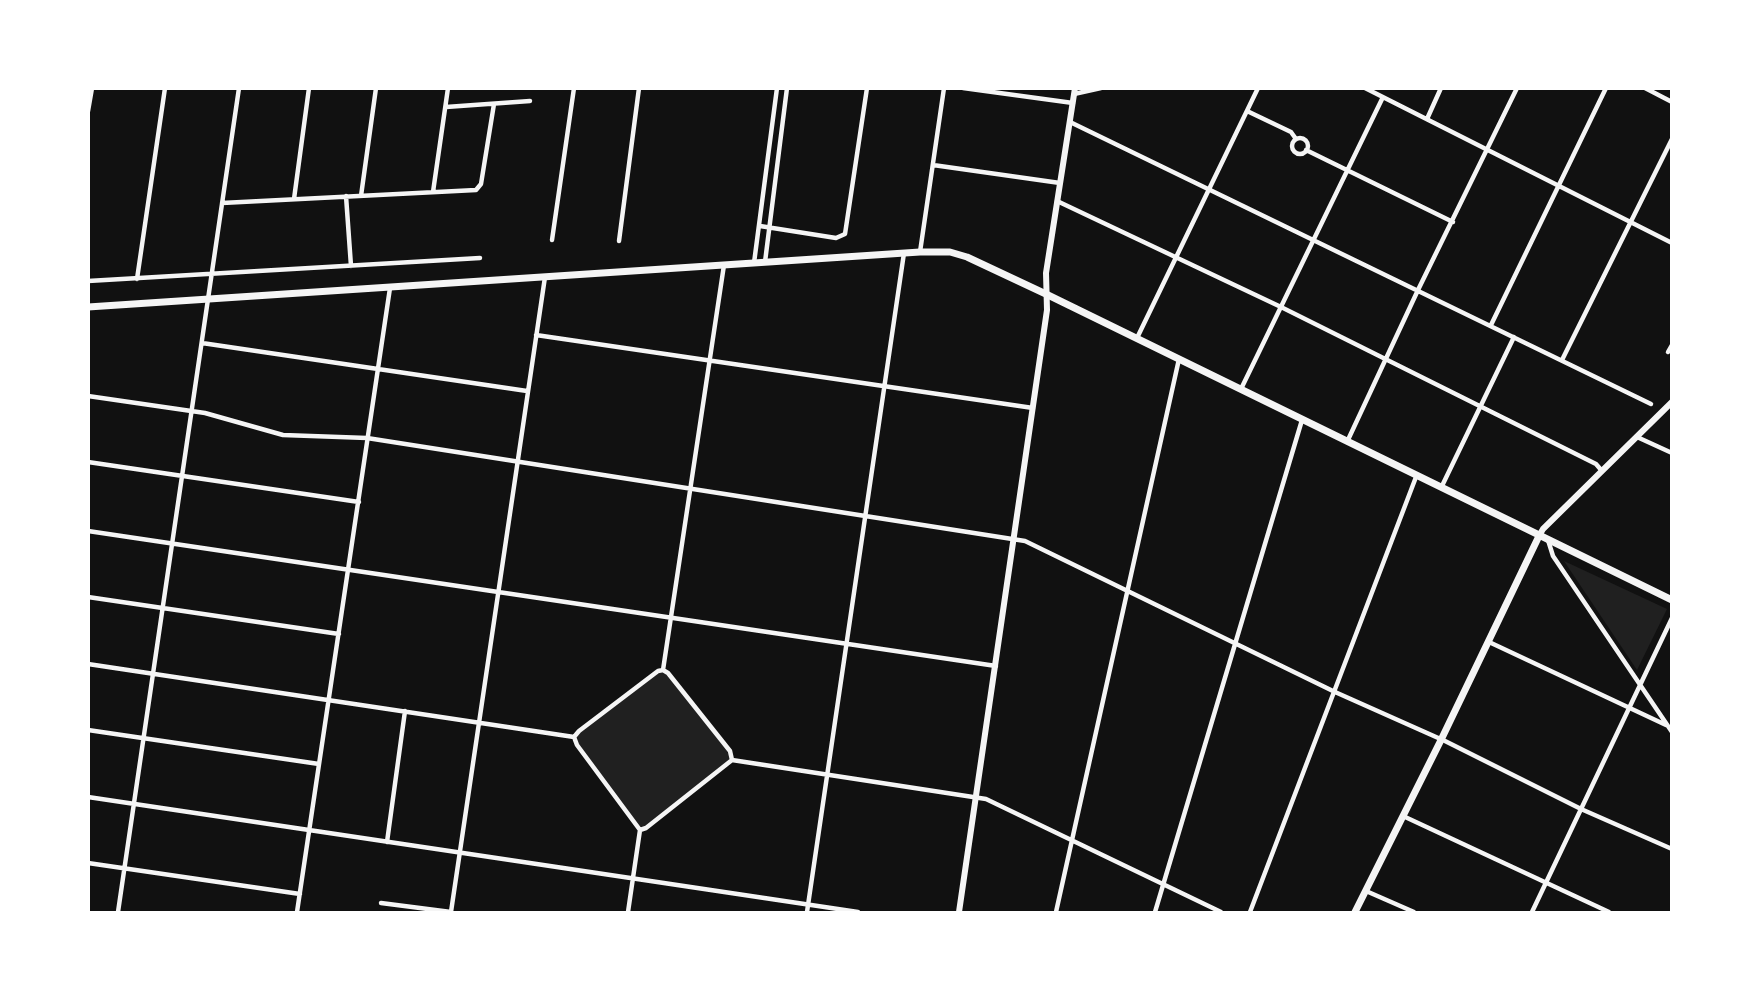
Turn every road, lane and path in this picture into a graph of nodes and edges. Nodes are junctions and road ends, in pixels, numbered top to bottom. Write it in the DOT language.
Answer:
graph roads {
  1 [pos="92,88"];
  2 [pos="165,88"];
  3 [pos="239,88"];
  4 [pos="309,88"];
  5 [pos="376,88"];
  6 [pos="448,88"];
  7 [pos="574,88"];
  8 [pos="639,88"];
  9 [pos="777,88"];
  10 [pos="787,88"];
  11 [pos="867,88"];
  12 [pos="944,88"];
  13 [pos="963,88"];
  14 [pos="1101,88"];
  15 [pos="1258,88"];
  16 [pos="1365,88"];
  17 [pos="1441,88"];
  18 [pos="1517,88"];
  19 [pos="1606,88"];
  20 [pos="1645,88"];
  21 [pos="1074,91"];
  22 [pos="1383,97"];
  23 [pos="530,101"];
  24 [pos="1671,102"];
  25 [pos="1073,103"];
  26 [pos="494,104"];
  27 [pos="446,107"];
  28 [pos="88,111"];
  29 [pos="1247,111"];
  30 [pos="1427,119"];
  31 [pos="1070,122"];
  32 [pos="1296,139"];
  33 [pos="1671,139"];
  34 [pos="1306,150"];
  35 [pos="1487,150"];
  36 [pos="933,165"];
  37 [pos="1347,171"];
  38 [pos="1060,183"];
  39 [pos="1559,186"];
  40 [pos="1208,190"];
  41 [pos="433,192"];
  42 [pos="346,196"];
  43 [pos="361,196"];
  44 [pos="294,200"];
  45 [pos="1058,201"];
  46 [pos="222,203"];
  47 [pos="1453,222"];
  48 [pos="1630,222"];
  49 [pos="759,226"];
  50 [pos="769,227"];
  51 [pos="552,240"];
  52 [pos="619,241"];
  53 [pos="1312,241"];
  54 [pos="1671,243"];
  55 [pos="920,252"];
  56 [pos="904,254"];
  57 [pos="480,258"];
  58 [pos="1175,258"];
  59 [pos="765,262"];
  60 [pos="754,263"];
  61 [pos="724,265"];
  62 [pos="351,266"];
  63 [pos="212,274"];
  64 [pos="545,277"];
  65 [pos="137,279"];
  66 [pos="88,281"];
  67 [pos="390,288"];
  68 [pos="1418,290"];
  69 [pos="1048,295"];
  70 [pos="209,299"];
  71 [pos="88,307"];
  72 [pos="1281,307"];
  73 [pos="1491,326"];
  74 [pos="536,335"];
  75 [pos="1137,338"];
  76 [pos="1514,338"];
  77 [pos="202,343"];
  78 [pos="1671,345"];
  79 [pos="1668,351"];
  80 [pos="710,359"];
  81 [pos="1179,359"];
  82 [pos="1386,360"];
  83 [pos="1562,360"];
  84 [pos="378,369"];
  85 [pos="885,387"];
  86 [pos="1241,389"];
  87 [pos="527,391"];
  88 [pos="88,396"];
  89 [pos="1671,402"];
  90 [pos="1651,404"];
  91 [pos="1480,407"];
  92 [pos="1033,408"];
  93 [pos="192,410"];
  94 [pos="1302,420"];
  95 [pos="1636,437"];
  96 [pos="367,438"];
  97 [pos="1347,442"];
  98 [pos="1671,453"];
  99 [pos="88,462"];
  100 [pos="517,462"];
  101 [pos="1602,471"];
  102 [pos="183,476"];
  103 [pos="1416,477"];
  104 [pos="1441,488"];
  105 [pos="691,490"];
  106 [pos="359,502"];
  107 [pos="866,516"];
  108 [pos="88,531"];
  109 [pos="1539,536"];
  110 [pos="1014,538"];
  111 [pos="1548,540"];
  112 [pos="173,543"];
  113 [pos="349,570"];
  114 [pos="1128,590"];
  115 [pos="497,592"];
  116 [pos="88,597"];
  117 [pos="1671,600"];
  118 [pos="164,608"];
  119 [pos="672,618"];
  120 [pos="1671,618"];
  121 [pos="339,634"];
  122 [pos="1489,642"];
  123 [pos="1236,643"];
  124 [pos="846,645"];
  125 [pos="88,664"];
  126 [pos="996,666"];
  127 [pos="663,670"];
  128 [pos="154,674"];
  129 [pos="1639,687"];
  130 [pos="1335,692"];
  131 [pos="329,700"];
  132 [pos="1629,709"];
  133 [pos="405,711"];
  134 [pos="479,723"];
  135 [pos="1670,728"];
  136 [pos="88,730"];
  137 [pos="574,737"];
  138 [pos="144,738"];
  139 [pos="1441,740"];
  140 [pos="732,760"];
  141 [pos="319,764"];
  142 [pos="827,776"];
  143 [pos="976,796"];
  144 [pos="88,797"];
  145 [pos="135,804"];
  146 [pos="1581,809"];
  147 [pos="1403,816"];
  148 [pos="309,830"];
  149 [pos="640,830"];
  150 [pos="1072,841"];
  151 [pos="387,842"];
  152 [pos="1671,849"];
  153 [pos="461,853"];
  154 [pos="88,863"];
  155 [pos="124,868"];
  156 [pos="633,879"];
  157 [pos="1546,883"];
  158 [pos="1164,884"];
  159 [pos="1366,891"];
  160 [pos="300,894"];
  161 [pos="381,903"];
  162 [pos="808,905"];
  163 [pos="118,912"];
  164 [pos="297,912"];
  165 [pos="451,912"];
  166 [pos="628,912"];
  167 [pos="807,912"];
  168 [pos="858,912"];
  169 [pos="959,912"];
  170 [pos="1056,912"];
  171 [pos="1155,912"];
  172 [pos="1221,912"];
  173 [pos="1250,912"];
  174 [pos="1355,912"];
  175 [pos="1414,912"];
  176 [pos="1532,912"];
  177 [pos="1609,912"];
  1 -- 28 [label="street"];
  2 -- 65 [label="street"];
  3 -- 46 [label="street"];
  4 -- 44 [label="street"];
  5 -- 43 [label="street"];
  6 -- 27 [label="street"];
  7 -- 51 [label="street"];
  8 -- 52 [label="street"];
  9 -- 49 [label="street"];
  10 -- 50 [label="street"];
  11 -- 50 [label="street"];
  12 -- 36 [label="street"];
  13 -- 25 [label="street"];
  14 -- 21 [label="street"];
  15 -- 29 [label="street"];
  16 -- 22 [label="street"];
  17 -- 30 [label="street"];
  18 -- 35 [label="street"];
  19 -- 39 [label="street"];
  20 -- 24 [label="street"];
  21 -- 25 [label="main road"];
  22 -- 30 [label="street"];
  22 -- 37 [label="street"];
  23 -- 26 [label="street"];
  25 -- 31 [label="main road"];
  26 -- 27 [label="street"];
  26 -- 41 [label="street"];
  27 -- 41 [label="street"];
  29 -- 32 [label="street"];
  29 -- 40 [label="street"];
  30 -- 35 [label="street"];
  31 -- 38 [label="main road"];
  31 -- 40 [label="street"];
  32 -- 34 [label="street"];
  32 -- 34 [label="street"];
  33 -- 48 [label="street"];
  34 -- 37 [label="street"];
  35 -- 39 [label="street"];
  35 -- 47 [label="street"];
  36 -- 38 [label="street"];
  36 -- 55 [label="street"];
  37 -- 47 [label="street"];
  37 -- 53 [label="street"];
  38 -- 45 [label="main road"];
  39 -- 48 [label="street"];
  39 -- 73 [label="street"];
  40 -- 53 [label="street"];
  40 -- 58 [label="street"];
  41 -- 43 [label="street"];
  42 -- 43 [label="street"];
  42 -- 44 [label="street"];
  42 -- 62 [label="street"];
  44 -- 46 [label="street"];
  45 -- 58 [label="street"];
  45 -- 69 [label="main road"];
  46 -- 63 [label="street"];
  47 -- 68 [label="street"];
  48 -- 54 [label="street"];
  48 -- 83 [label="street"];
  49 -- 50 [label="street"];
  49 -- 60 [label="street"];
  50 -- 59 [label="street"];
  53 -- 68 [label="street"];
  53 -- 72 [label="street"];
  55 -- 56 [label="main road"];
  55 -- 69 [label="main road"];
  56 -- 59 [label="main road"];
  56 -- 85 [label="street"];
  57 -- 62 [label="street"];
  58 -- 72 [label="street"];
  58 -- 75 [label="street"];
  59 -- 60 [label="main road"];
  60 -- 61 [label="main road"];
  61 -- 64 [label="main road"];
  61 -- 80 [label="street"];
  62 -- 63 [label="street"];
  63 -- 65 [label="street"];
  63 -- 70 [label="street"];
  64 -- 67 [label="main road"];
  64 -- 74 [label="street"];
  65 -- 66 [label="street"];
  67 -- 70 [label="main road"];
  67 -- 84 [label="street"];
  68 -- 73 [label="street"];
  68 -- 82 [label="street"];
  69 -- 75 [label="main road"];
  69 -- 92 [label="main road"];
  70 -- 71 [label="main road"];
  70 -- 77 [label="street"];
  72 -- 82 [label="street"];
  72 -- 86 [label="street"];
  73 -- 76 [label="street"];
  74 -- 80 [label="street"];
  74 -- 87 [label="street"];
  75 -- 81 [label="main road"];
  76 -- 83 [label="street"];
  76 -- 91 [label="street"];
  77 -- 84 [label="street"];
  77 -- 93 [label="street"];
  78 -- 79 [label="street"];
  80 -- 85 [label="street"];
  80 -- 105 [label="street"];
  81 -- 86 [label="main road"];
  81 -- 114 [label="street"];
  82 -- 91 [label="street"];
  82 -- 97 [label="street"];
  83 -- 90 [label="street"];
  84 -- 87 [label="street"];
  84 -- 96 [label="street"];
  85 -- 92 [label="street"];
  85 -- 107 [label="street"];
  86 -- 94 [label="main road"];
  87 -- 100 [label="street"];
  88 -- 93 [label="street"];
  89 -- 95 [label="main road"];
  91 -- 101 [label="street"];
  91 -- 104 [label="street"];
  92 -- 110 [label="main road"];
  93 -- 96 [label="street"];
  93 -- 102 [label="street"];
  94 -- 97 [label="main road"];
  94 -- 123 [label="street"];
  95 -- 98 [label="street"];
  95 -- 101 [label="main road"];
  96 -- 100 [label="street"];
  96 -- 106 [label="street"];
  97 -- 103 [label="main road"];
  99 -- 102 [label="street"];
  100 -- 105 [label="street"];
  100 -- 115 [label="street"];
  101 -- 109 [label="main road"];
  102 -- 106 [label="street"];
  102 -- 112 [label="street"];
  103 -- 104 [label="main road"];
  103 -- 130 [label="street"];
  104 -- 109 [label="main road"];
  105 -- 107 [label="street"];
  105 -- 119 [label="street"];
  106 -- 113 [label="street"];
  107 -- 110 [label="street"];
  107 -- 124 [label="street"];
  108 -- 112 [label="street"];
  109 -- 111 [label="main road"];
  109 -- 122 [label="main road"];
  110 -- 114 [label="street"];
  110 -- 126 [label="main road"];
  111 -- 117 [label="main road"];
  111 -- 129 [label="street"];
  112 -- 113 [label="street"];
  112 -- 118 [label="street"];
  113 -- 115 [label="street"];
  113 -- 121 [label="street"];
  114 -- 123 [label="street"];
  114 -- 150 [label="street"];
  115 -- 119 [label="street"];
  115 -- 134 [label="street"];
  116 -- 118 [label="street"];
  118 -- 121 [label="street"];
  118 -- 128 [label="street"];
  119 -- 124 [label="street"];
  119 -- 127 [label="street"];
  120 -- 129 [label="street"];
  121 -- 131 [label="street"];
  122 -- 132 [label="street"];
  122 -- 139 [label="main road"];
  123 -- 130 [label="street"];
  123 -- 158 [label="street"];
  124 -- 126 [label="street"];
  124 -- 142 [label="street"];
  125 -- 128 [label="street"];
  126 -- 143 [label="main road"];
  127 -- 137 [label="street"];
  127 -- 140 [label="street"];
  128 -- 131 [label="street"];
  128 -- 138 [label="street"];
  129 -- 132 [label="street"];
  129 -- 135 [label="street"];
  130 -- 139 [label="street"];
  130 -- 173 [label="street"];
  131 -- 133 [label="street"];
  131 -- 141 [label="street"];
  132 -- 135 [label="street"];
  132 -- 146 [label="street"];
  133 -- 134 [label="street"];
  133 -- 151 [label="street"];
  134 -- 137 [label="street"];
  134 -- 153 [label="street"];
  136 -- 138 [label="street"];
  137 -- 149 [label="street"];
  138 -- 141 [label="street"];
  138 -- 145 [label="street"];
  139 -- 146 [label="street"];
  139 -- 147 [label="main road"];
  140 -- 142 [label="street"];
  140 -- 149 [label="street"];
  141 -- 148 [label="street"];
  142 -- 143 [label="street"];
  142 -- 162 [label="street"];
  143 -- 150 [label="street"];
  143 -- 169 [label="main road"];
  144 -- 145 [label="street"];
  145 -- 148 [label="street"];
  145 -- 155 [label="street"];
  146 -- 152 [label="street"];
  146 -- 157 [label="street"];
  147 -- 157 [label="street"];
  147 -- 159 [label="main road"];
  148 -- 151 [label="street"];
  148 -- 160 [label="street"];
  149 -- 156 [label="street"];
  150 -- 158 [label="street"];
  150 -- 170 [label="street"];
  151 -- 153 [label="street"];
  153 -- 156 [label="street"];
  153 -- 165 [label="street"];
  154 -- 155 [label="street"];
  155 -- 160 [label="street"];
  155 -- 163 [label="street"];
  156 -- 162 [label="street"];
  156 -- 166 [label="street"];
  157 -- 176 [label="street"];
  157 -- 177 [label="street"];
  158 -- 171 [label="street"];
  158 -- 172 [label="street"];
  159 -- 174 [label="main road"];
  159 -- 175 [label="street"];
  160 -- 164 [label="street"];
  161 -- 165 [label="street"];
  162 -- 167 [label="street"];
  162 -- 168 [label="street"];
}
